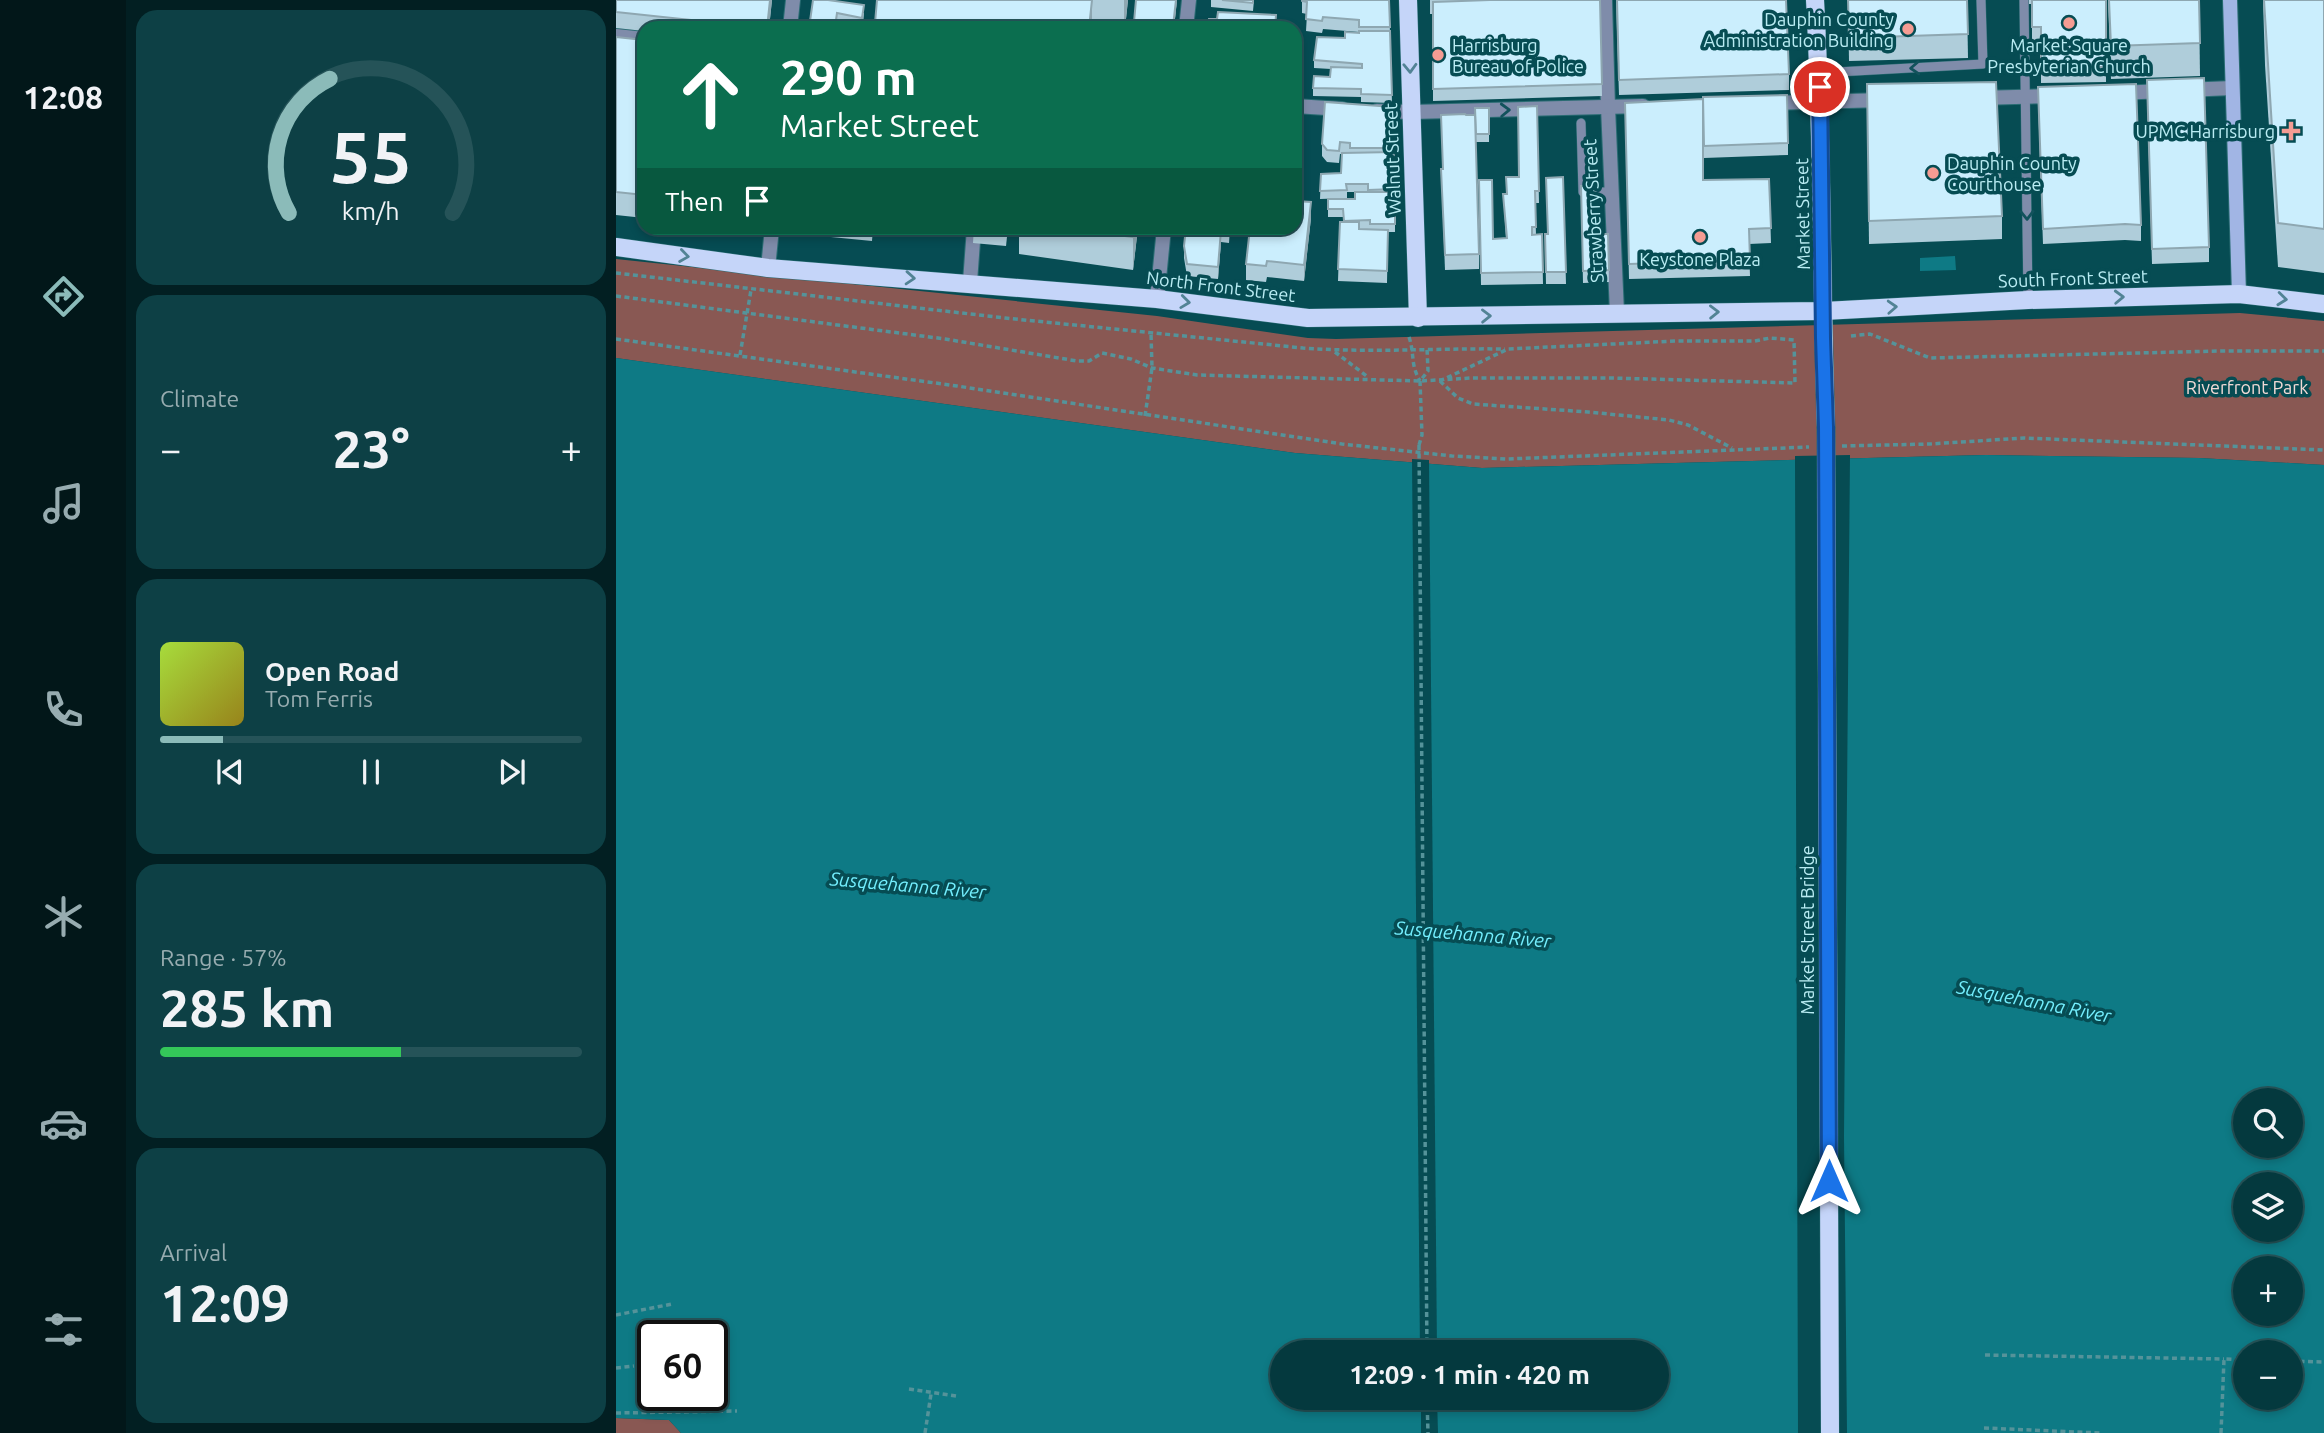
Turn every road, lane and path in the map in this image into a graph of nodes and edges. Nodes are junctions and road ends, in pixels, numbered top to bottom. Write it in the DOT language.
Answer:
graph roads {
  1 [pos="793,0"];
  2 [pos="1189,0"];
  3 [pos="1408,0"];
  4 [pos="1605,0"];
  5 [pos="1815,0"];
  6 [pos="1981,0"];
  7 [pos="2024,0"];
  8 [pos="2231,0"];
  9 [pos="791,21"];
  10 [pos="1187,21"];
  11 [pos="616,36"];
  12 [pos="637,38"];
  13 [pos="1819,73"];
  14 [pos="2232,88"];
  15 [pos="2104,93"];
  16 [pos="2065,95"];
  17 [pos="2026,97"];
  18 [pos="1960,98"];
  19 [pos="1895,100"];
  20 [pos="1821,101"];
  21 [pos="1754,103"];
  22 [pos="1302,106"];
  23 [pos="1661,106"];
  24 [pos="1608,107"];
  25 [pos="1412,112"];
  26 [pos="1581,122"];
  27 [pos="1612,192"];
  28 [pos="771,235"];
  29 [pos="973,235"];
  30 [pos="1163,235"];
  31 [pos="616,247"];
  32 [pos="768,268"];
  33 [pos="616,273"];
  34 [pos="970,282"];
  35 [pos="751,290"];
  36 [pos="2239,294"];
  37 [pos="616,296"];
  38 [pos="1157,299"];
  39 [pos="2028,300"];
  40 [pos="2324,304"];
  41 [pos="1824,311"];
  42 [pos="747,313"];
  43 [pos="1617,313"];
  44 [pos="1418,318"];
  45 [pos="1151,333"];
  46 [pos="1851,336"];
  47 [pos="1409,337"];
  48 [pos="616,339"];
  49 [pos="1427,348"];
  50 [pos="1413,349"];
  51 [pos="1508,349"];
  52 [pos="1333,350"];
  53 [pos="2324,351"];
  54 [pos="740,355"];
  55 [pos="1152,368"];
  56 [pos="1370,378"];
  57 [pos="1420,381"];
  58 [pos="1440,381"];
  59 [pos="1146,416"];
  60 [pos="1826,427"];
  61 [pos="1838,446"];
  62 [pos="1812,447"];
  63 [pos="1733,449"];
  64 [pos="2324,450"];
  65 [pos="672,1304"];
  66 [pos="616,1315"];
  67 [pos="1427,1340"];
  68 [pos="1985,1355"];
  69 [pos="2224,1359"];
  70 [pos="2233,1359"];
  71 [pos="2303,1361"];
  72 [pos="2324,1362"];
  73 [pos="634,1366"];
  74 [pos="616,1368"];
  75 [pos="909,1389"];
  76 [pos="931,1393"];
  77 [pos="956,1396"];
  78 [pos="1427,1410"];
  79 [pos="737,1411"];
  80 [pos="616,1413"];
  81 [pos="1984,1428"];
  82 [pos="925,1433"];
  83 [pos="1427,1433"];
  84 [pos="1830,1433"];
  85 [pos="2100,1433"];
  86 [pos="2221,1433"];
  1 -- 9 [label="street"];
  2 -- 10 [label="street"];
  3 -- 25 [label="main road, Walnut Street, one-way"];
  4 -- 24 [label="street, Strawberry Street"];
  5 -- 13 [label="main road, Market Street"];
  6 -- 13 [label="lane, one-way"];
  7 -- 17 [label="lane"];
  8 -- 14 [label="main road"];
  11 -- 12 [label="street"];
  13 -- 20 [label="main road, Market Street"];
  14 -- 15 [label="street"];
  14 -- 36 [label="main road"];
  16 -- 17 [label="street"];
  17 -- 18 [label="street"];
  17 -- 39 [label="lane, one-way"];
  19 -- 20 [label="street"];
  20 -- 21 [label="street"];
  20 -- 41 [label="main road, Market Street"];
  22 -- 25 [label="street"];
  23 -- 24 [label="street"];
  25 -- 24 [label="street, one-way"];
  24 -- 27 [label="street, Strawberry Street"];
  25 -- 44 [label="main road, Walnut Street"];
  26 -- 27 [label="lane"];
  27 -- 43 [label="street, Strawberry Street"];
  28 -- 32 [label="street"];
  29 -- 34 [label="street"];
  30 -- 38 [label="street"];
  31 -- 32 [label="main road, North Front Street, one-way"];
  32 -- 34 [label="main road, North Front Street, one-way"];
  33 -- 35 [label="path"];
  34 -- 38 [label="main road, North Front Street"];
  35 -- 42 [label="path"];
  35 -- 45 [label="path"];
  39 -- 36 [label="main road, South Front Street, one-way"];
  36 -- 40 [label="main road, South Front Street, one-way"];
  37 -- 42 [label="path"];
  38 -- 44 [label="main road, North Front Street, one-way"];
  41 -- 39 [label="main road, South Front Street, one-way"];
  43 -- 41 [label="main road, North Front Street, one-way"];
  41 -- 60 [label="main road, Market Street"];
  42 -- 54 [label="path"];
  42 -- 55 [label="path"];
  44 -- 43 [label="main road, North Front Street, one-way"];
  45 -- 52 [label="path"];
  45 -- 55 [label="path"];
  46 -- 53 [label="path"];
  47 -- 50 [label="path"];
  48 -- 54 [label="path"];
  49 -- 50 [label="path"];
  49 -- 51 [label="path"];
  49 -- 57 [label="path"];
  50 -- 52 [label="path"];
  50 -- 57 [label="path"];
  51 -- 58 [label="path"];
  51 -- 58 [label="path"];
  52 -- 56 [label="path"];
  54 -- 59 [label="path"];
  55 -- 56 [label="path"];
  55 -- 59 [label="path"];
  56 -- 57 [label="path"];
  57 -- 58 [label="path"];
  57 -- 67 [label="path, bridge"];
  58 -- 63 [label="path"];
  59 -- 63 [label="path"];
  60 -- 84 [label="main road, Market Street Bridge, bridge"];
  61 -- 64 [label="path"];
  62 -- 63 [label="path"];
  65 -- 66 [label="path"];
  68 -- 69 [label="path"];
  69 -- 70 [label="path"];
  69 -- 86 [label="path"];
  71 -- 72 [label="path"];
  73 -- 74 [label="path"];
  75 -- 76 [label="path"];
  76 -- 77 [label="path"];
  76 -- 82 [label="path"];
  78 -- 83 [label="path"];
  79 -- 80 [label="path"];
  81 -- 85 [label="path"];
}
